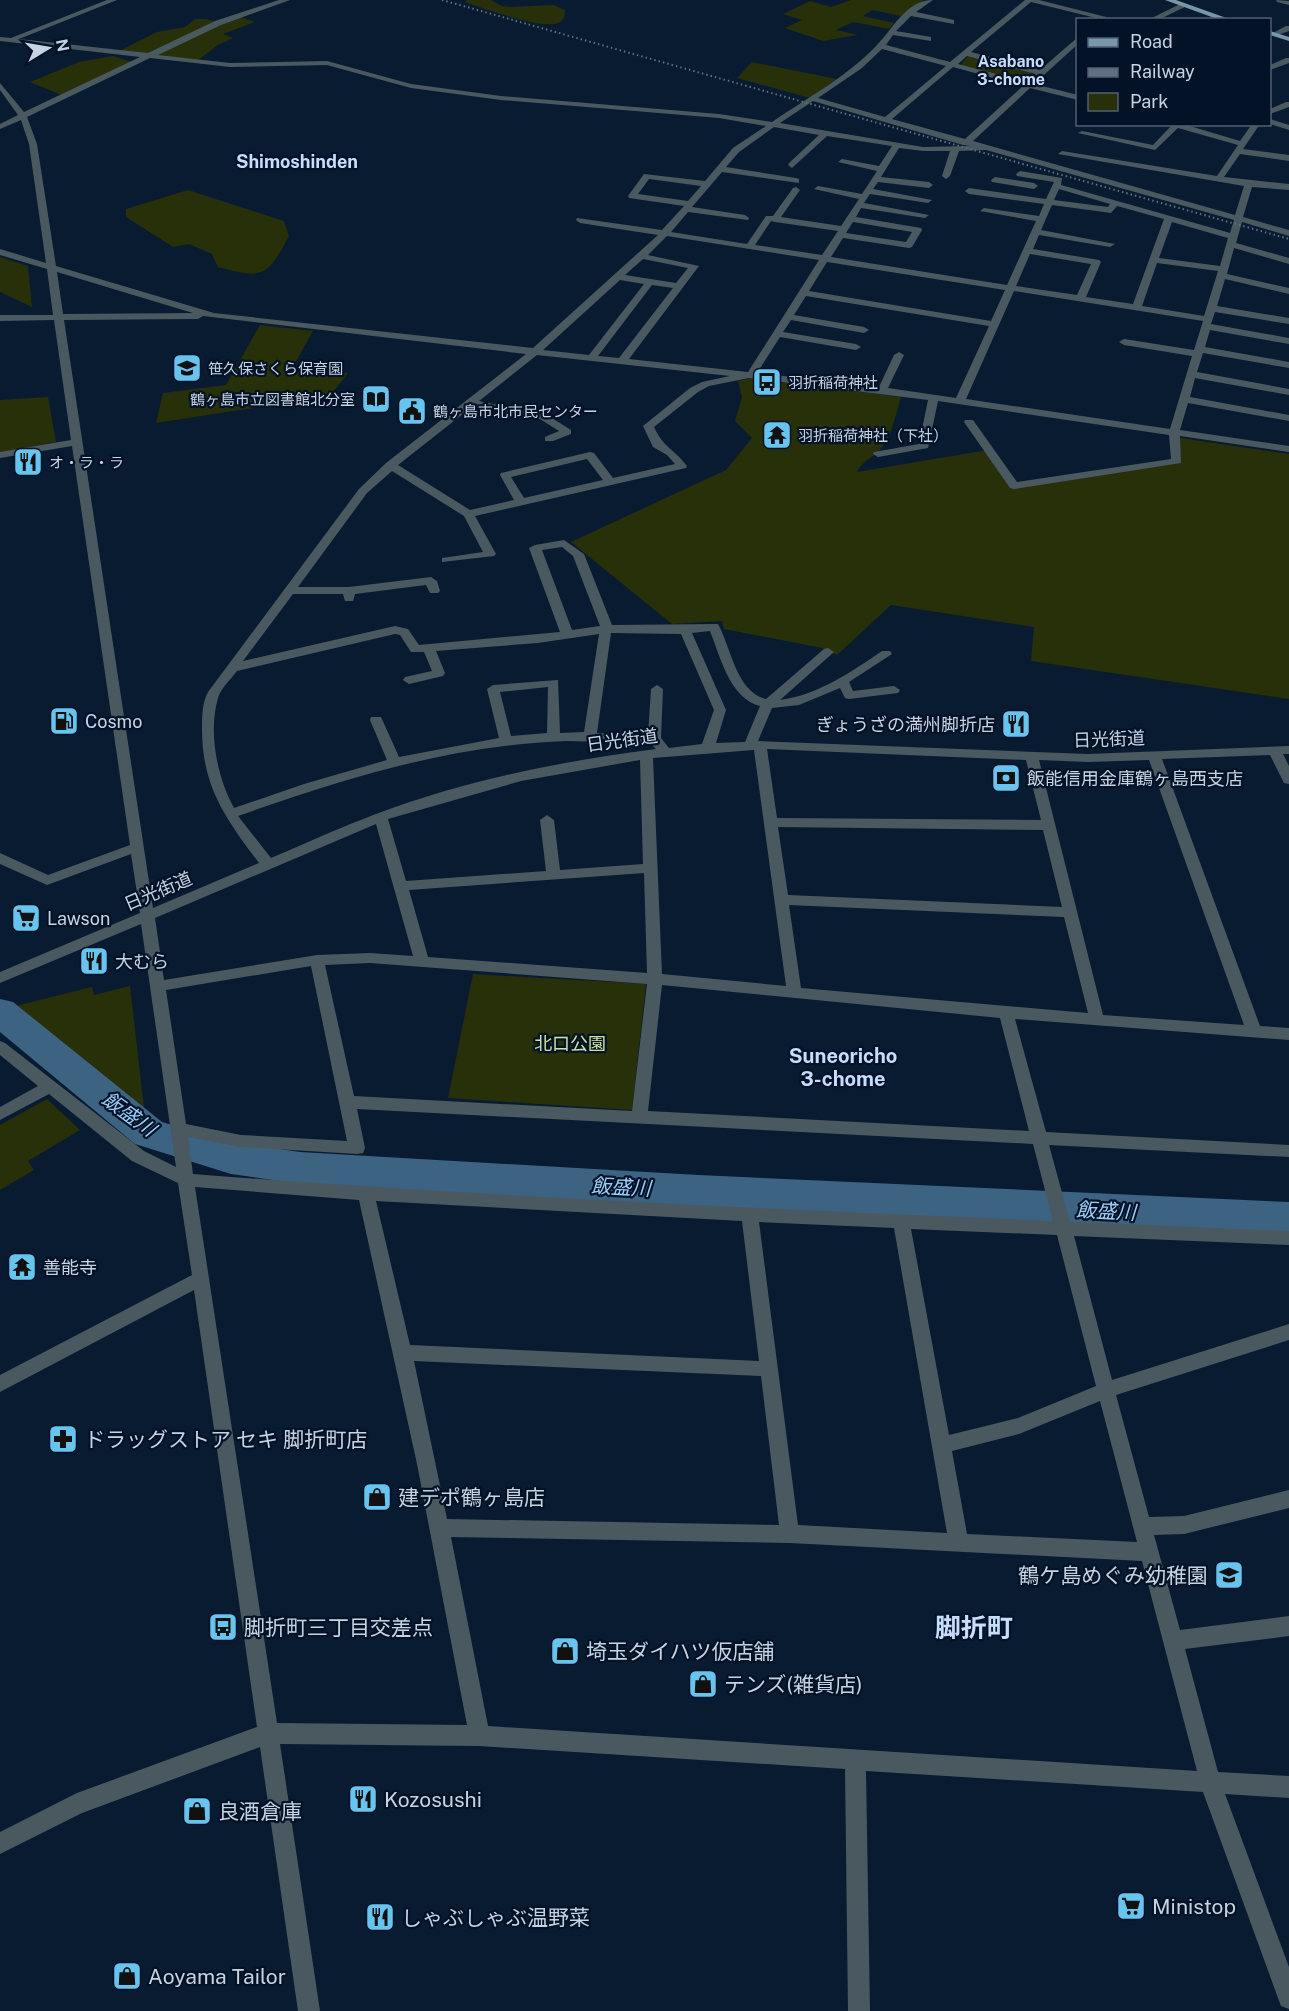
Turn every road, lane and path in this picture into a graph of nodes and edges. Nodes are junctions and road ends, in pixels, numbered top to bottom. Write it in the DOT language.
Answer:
graph roads {
  1 [pos="113,0"];
  2 [pos="286,0"];
  3 [pos="929,0"];
  4 [pos="1030,0"];
  5 [pos="1169,0"];
  6 [pos="1280,0"];
  7 [pos="1289,3"];
  8 [pos="1185,5"];
  9 [pos="909,13"];
  10 [pos="1100,18"];
  11 [pos="1156,18"];
  12 [pos="1223,18"];
  13 [pos="951,22"];
  14 [pos="1289,28"];
  15 [pos="891,32"];
  16 [pos="1272,33"];
  17 [pos="0,39"];
  18 [pos="928,39"];
  19 [pos="1289,39"];
  20 [pos="10,40"];
  21 [pos="1076,40"];
  22 [pos="881,46"];
  23 [pos="966,53"];
  24 [pos="148,56"];
  25 [pos="1289,60"];
  26 [pos="952,65"];
  27 [pos="1271,66"];
  28 [pos="1289,70"];
  29 [pos="1042,73"];
  30 [pos="0,85"];
  31 [pos="1028,85"];
  32 [pos="1076,98"];
  33 [pos="813,99"];
  34 [pos="1289,104"];
  35 [pos="1271,111"];
  36 [pos="0,116"];
  37 [pos="24,118"];
  38 [pos="886,120"];
  39 [pos="12,122"];
  40 [pos="1271,122"];
  41 [pos="774,124"];
  42 [pos="1088,126"];
  43 [pos="1174,126"];
  44 [pos="1178,126"];
  45 [pos="1255,126"];
  46 [pos="0,127"];
  47 [pos="1289,128"];
  48 [pos="825,133"];
  49 [pos="966,143"];
  50 [pos="1072,143"];
  51 [pos="897,145"];
  52 [pos="1240,147"];
  53 [pos="986,148"];
  54 [pos="956,150"];
  55 [pos="1289,158"];
  56 [pos="842,162"];
  57 [pos="792,165"];
  58 [pos="1050,166"];
  59 [pos="719,169"];
  60 [pos="882,169"];
  61 [pos="1020,174"];
  62 [pos="946,176"];
  63 [pos="876,179"];
  64 [pos="1219,179"];
  65 [pos="995,180"];
  66 [pos="706,184"];
  67 [pos="1249,184"];
  68 [pos="929,185"];
  69 [pos="1056,187"];
  70 [pos="1289,187"];
  71 [pos="818,189"];
  72 [pos="969,192"];
  73 [pos="864,198"];
  74 [pos="928,200"];
  75 [pos="1049,203"];
  76 [pos="1114,203"];
  77 [pos="688,207"];
  78 [pos="984,211"];
  79 [pos="925,215"];
  80 [pos="745,218"];
  81 [pos="775,219"];
  82 [pos="850,219"];
  83 [pos="1042,219"];
  84 [pos="1169,219"];
  85 [pos="1238,219"];
  86 [pos="580,220"];
  87 [pos="842,232"];
  88 [pos="1036,232"];
  89 [pos="665,233"];
  90 [pos="1289,233"];
  91 [pos="1231,240"];
  92 [pos="1110,244"];
  93 [pos="750,246"];
  94 [pos="1027,251"];
  95 [pos="0,252"];
  96 [pos="641,256"];
  97 [pos="826,258"];
  98 [pos="1155,260"];
  99 [pos="1289,261"];
  100 [pos="51,268"];
  101 [pos="1221,272"];
  102 [pos="618,277"];
  103 [pos="650,282"];
  104 [pos="679,286"];
  105 [pos="1011,289"];
  106 [pos="1289,291"];
  107 [pos="804,293"];
  108 [pos="1080,299"];
  109 [pos="1136,308"];
  110 [pos="1211,308"];
  111 [pos="213,316"];
  112 [pos="788,317"];
  113 [pos="0,318"];
  114 [pos="58,319"];
  115 [pos="1289,321"];
  116 [pos="1207,323"];
  117 [pos="993,324"];
  118 [pos="864,330"];
  119 [pos="778,334"];
  120 [pos="1289,341"];
  121 [pos="1124,342"];
  122 [pos="856,347"];
  123 [pos="536,351"];
  124 [pos="1198,351"];
  125 [pos="899,354"];
  126 [pos="592,357"];
  127 [pos="623,360"];
  128 [pos="1289,365"];
  129 [pos="1191,374"];
  130 [pos="751,375"];
  131 [pos="882,390"];
  132 [pos="1289,392"];
  133 [pos="934,397"];
  134 [pos="1184,399"];
  135 [pos="960,401"];
  136 [pos="470,402"];
  137 [pos="1289,418"];
  138 [pos="969,422"];
  139 [pos="1174,432"];
  140 [pos="549,439"];
  141 [pos="76,442"];
  142 [pos="1289,449"];
  143 [pos="878,454"];
  144 [pos="0,455"];
  145 [pos="390,465"];
  146 [pos="609,481"];
  147 [pos="521,502"];
  148 [pos="468,514"];
  149 [pos="446,560"];
  150 [pos="288,590"];
  151 [pos="434,591"];
  152 [pos="606,629"];
  153 [pos="684,630"];
  154 [pos="567,634"];
  155 [pos="429,648"];
  156 [pos="828,652"];
  157 [pos="886,654"];
  158 [pos="231,668"];
  159 [pos="409,680"];
  160 [pos="843,682"];
  161 [pos="657,689"];
  162 [pos="894,690"];
  163 [pos="767,705"];
  164 [pos="376,720"];
  165 [pos="590,736"];
  166 [pos="553,737"];
  167 [pos="654,740"];
  168 [pos="506,741"];
  169 [pos="755,745"];
  170 [pos="708,747"];
  171 [pos="1282,750"];
  172 [pos="666,752"];
  173 [pos="646,754"];
  174 [pos="1154,756"];
  175 [pos="1032,758"];
  176 [pos="394,761"];
  177 [pos="1289,780"];
  178 [pos="230,814"];
  179 [pos="381,818"];
  180 [pos="547,820"];
  181 [pos="770,822"];
  182 [pos="1049,825"];
  183 [pos="137,847"];
  184 [pos="0,858"];
  185 [pos="267,863"];
  186 [pos="650,868"];
  187 [pos="554,875"];
  188 [pos="402,886"];
  189 [pos="782,900"];
  190 [pos="1070,912"];
  191 [pos="148,915"];
  192 [pos="317,960"];
  193 [pos="422,963"];
  194 [pos="0,978"];
  195 [pos="655,979"];
  196 [pos="159,986"];
  197 [pos="794,991"];
  198 [pos="1006,1013"];
  199 [pos="1097,1019"];
  200 [pos="1254,1031"];
  201 [pos="1289,1034"];
  202 [pos="0,1047"];
  203 [pos="49,1087"];
  204 [pos="346,1102"];
  205 [pos="0,1114"];
  206 [pos="639,1117"];
  207 [pos="181,1129"];
  208 [pos="1037,1137"];
  209 [pos="1289,1151"];
  210 [pos="188,1180"];
  211 [pos="366,1194"];
  212 [pos="750,1215"];
  213 [pos="901,1221"];
  214 [pos="1063,1229"];
  215 [pos="1289,1238"];
  216 [pos="201,1278"];
  217 [pos="1289,1332"];
  218 [pos="405,1353"];
  219 [pos="770,1369"];
  220 [pos="0,1384"];
  221 [pos="1106,1390"];
  222 [pos="941,1445"];
  223 [pos="1289,1499"];
  224 [pos="1142,1526"];
  225 [pos="441,1528"];
  226 [pos="790,1534"];
  227 [pos="959,1544"];
  228 [pos="1149,1552"];
  229 [pos="1289,1626"];
  230 [pos="1173,1641"];
  231 [pos="268,1733"];
  232 [pos="479,1736"];
  233 [pos="855,1760"];
  234 [pos="1210,1781"];
  235 [pos="1289,1787"];
  236 [pos="0,1843"];
  237 [pos="1289,1998"];
  238 [pos="309,2011"];
  239 [pos="859,2011"];
  1 -- 20 [label="street"];
  2 -- 24 [label="street"];
  3 -- 9 [label="street"];
  4 -- 10 [label="street"];
  4 -- 23 [label="street"];
  5 -- 8 [label="main road"];
  6 -- 7 [label="street"];
  8 -- 11 [label="street"];
  8 -- 12 [label="main road"];
  9 -- 13 [label="street"];
  9 -- 15 [label="street"];
  14 -- 16 [label="street"];
  15 -- 18 [label="street"];
  15 -- 22 [label="street"];
  16 -- 19 [label="main road"];
  17 -- 20 [label="street"];
  20 -- 24 [label="street"];
  21 -- 29 [label="street"];
  22 -- 26 [label="street"];
  22 -- 33 [label="street"];
  23 -- 26 [label="street"];
  23 -- 29 [label="street"];
  24 -- 37 [label="street"];
  24 -- 41 [label="street"];
  25 -- 27 [label="street"];
  26 -- 31 [label="street"];
  26 -- 38 [label="street"];
  27 -- 28 [label="street"];
  29 -- 31 [label="street"];
  30 -- 37 [label="street"];
  31 -- 32 [label="street"];
  31 -- 49 [label="street"];
  33 -- 38 [label="street"];
  33 -- 41 [label="street"];
  34 -- 35 [label="street"];
  36 -- 39 [label="street"];
  37 -- 39 [label="street"];
  37 -- 100 [label="street"];
  38 -- 49 [label="street"];
  39 -- 46 [label="street"];
  40 -- 47 [label="street"];
  41 -- 48 [label="street"];
  41 -- 59 [label="street"];
  42 -- 50 [label="street"];
  43 -- 50 [label="street"];
  44 -- 52 [label="street"];
  45 -- 52 [label="street"];
  48 -- 51 [label="street"];
  48 -- 57 [label="street"];
  49 -- 53 [label="street"];
  50 -- 58 [label="street"];
  50 -- 64 [label="street"];
  51 -- 54 [label="street"];
  51 -- 60 [label="street"];
  52 -- 55 [label="street"];
  52 -- 64 [label="street"];
  53 -- 54 [label="street"];
  53 -- 58 [label="street"];
  54 -- 62 [label="street"];
  56 -- 60 [label="street"];
  58 -- 85 [label="street"];
  59 -- 66 [label="street"];
  59 -- 81 [label="street"];
  60 -- 63 [label="street"];
  61 -- 69 [label="street"];
  63 -- 68 [label="street"];
  63 -- 73 [label="street"];
  64 -- 67 [label="street"];
  65 -- 69 [label="street"];
  66 -- 77 [label="street"];
  66 -- 77 [label="street"];
  67 -- 70 [label="street"];
  67 -- 85 [label="street"];
  69 -- 75 [label="street"];
  69 -- 76 [label="street"];
  71 -- 73 [label="street"];
  72 -- 75 [label="street"];
  73 -- 74 [label="street"];
  73 -- 79 [label="street"];
  73 -- 82 [label="street"];
  75 -- 76 [label="street"];
  75 -- 83 [label="street"];
  76 -- 84 [label="street"];
  77 -- 80 [label="street"];
  77 -- 89 [label="street"];
  78 -- 83 [label="street"];
  81 -- 87 [label="street"];
  81 -- 93 [label="street"];
  82 -- 87 [label="street"];
  82 -- 87 [label="street"];
  83 -- 88 [label="street"];
  84 -- 91 [label="street"];
  84 -- 98 [label="street"];
  85 -- 90 [label="street"];
  85 -- 91 [label="street"];
  86 -- 89 [label="street"];
  87 -- 97 [label="street"];
  88 -- 92 [label="street"];
  88 -- 94 [label="street"];
  89 -- 93 [label="street"];
  89 -- 96 [label="street"];
  91 -- 99 [label="street"];
  91 -- 101 [label="street"];
  93 -- 97 [label="street"];
  94 -- 105 [label="street"];
  94 -- 108 [label="street"];
  95 -- 100 [label="street"];
  96 -- 102 [label="street"];
  96 -- 104 [label="street"];
  97 -- 105 [label="street"];
  97 -- 107 [label="street"];
  98 -- 101 [label="street"];
  98 -- 109 [label="street"];
  100 -- 111 [label="street"];
  100 -- 114 [label="street"];
  101 -- 106 [label="street"];
  101 -- 110 [label="street"];
  102 -- 103 [label="street"];
  102 -- 123 [label="street"];
  103 -- 104 [label="street"];
  103 -- 126 [label="street"];
  104 -- 127 [label="street"];
  105 -- 108 [label="street"];
  105 -- 117 [label="street"];
  107 -- 112 [label="street"];
  107 -- 117 [label="street"];
  108 -- 109 [label="street"];
  109 -- 116 [label="street"];
  110 -- 115 [label="street"];
  110 -- 116 [label="street"];
  111 -- 114 [label="street"];
  111 -- 123 [label="street"];
  112 -- 118 [label="street"];
  112 -- 119 [label="street"];
  113 -- 114 [label="street"];
  114 -- 141 [label="street"];
  116 -- 120 [label="street"];
  116 -- 124 [label="street"];
  117 -- 135 [label="street"];
  119 -- 122 [label="street"];
  119 -- 130 [label="street"];
  121 -- 124 [label="street"];
  123 -- 126 [label="street"];
  123 -- 136 [label="street"];
  124 -- 128 [label="street"];
  124 -- 129 [label="street"];
  125 -- 131 [label="street"];
  126 -- 127 [label="street"];
  127 -- 130 [label="street"];
  129 -- 132 [label="street"];
  129 -- 134 [label="street"];
  130 -- 131 [label="street"];
  130 -- 146 [label="street"];
  131 -- 133 [label="street"];
  133 -- 135 [label="street"];
  133 -- 143 [label="street"];
  134 -- 137 [label="street"];
  134 -- 139 [label="street"];
  135 -- 139 [label="street"];
  136 -- 140 [label="street"];
  136 -- 145 [label="street"];
  138 -- 139 [label="street"];
  139 -- 142 [label="street"];
  141 -- 144 [label="street"];
  141 -- 183 [label="street"];
  145 -- 148 [label="street"];
  145 -- 150 [label="street"];
  146 -- 147 [label="street"];
  146 -- 147 [label="street"];
  147 -- 148 [label="street"];
  148 -- 149 [label="street"];
  150 -- 151 [label="street"];
  150 -- 158 [label="street"];
  152 -- 153 [label="street"];
  152 -- 154 [label="street"];
  152 -- 154 [label="street"];
  152 -- 165 [label="street"];
  153 -- 163 [label="street"];
  153 -- 170 [label="street"];
  154 -- 155 [label="street"];
  155 -- 158 [label="street"];
  155 -- 159 [label="street"];
  156 -- 163 [label="street"];
  157 -- 160 [label="street"];
  158 -- 178 [label="street"];
  160 -- 162 [label="street"];
  160 -- 163 [label="street"];
  161 -- 167 [label="street"];
  163 -- 169 [label="street"];
  164 -- 176 [label="street"];
  165 -- 166 [label="street"];
  165 -- 167 [label="street"];
  166 -- 168 [label="street"];
  166 -- 168 [label="street"];
  167 -- 172 [label="street"];
  168 -- 176 [label="street"];
  169 -- 170 [label="street, 日光街道"];
  169 -- 175 [label="street, 日光街道"];
  169 -- 181 [label="street"];
  170 -- 172 [label="street, 日光街道"];
  171 -- 174 [label="street, 日光街道"];
  171 -- 177 [label="street"];
  172 -- 173 [label="street, 日光街道"];
  173 -- 179 [label="street, 日光街道"];
  173 -- 186 [label="street"];
  174 -- 175 [label="street, 日光街道"];
  174 -- 200 [label="street"];
  175 -- 182 [label="street"];
  176 -- 178 [label="street"];
  178 -- 185 [label="street"];
  179 -- 185 [label="street, 日光街道"];
  179 -- 188 [label="street"];
  180 -- 187 [label="street"];
  181 -- 182 [label="street"];
  181 -- 189 [label="street"];
  182 -- 190 [label="street"];
  183 -- 184 [label="street"];
  183 -- 191 [label="street"];
  185 -- 191 [label="street, 日光街道"];
  186 -- 187 [label="street"];
  186 -- 195 [label="street"];
  187 -- 188 [label="street"];
  188 -- 193 [label="street"];
  189 -- 190 [label="street"];
  189 -- 197 [label="street"];
  190 -- 199 [label="street"];
  191 -- 194 [label="street, 日光街道"];
  191 -- 196 [label="street"];
  192 -- 193 [label="street"];
  192 -- 196 [label="street"];
  192 -- 204 [label="street"];
  193 -- 195 [label="street"];
  195 -- 197 [label="street"];
  195 -- 206 [label="street"];
  196 -- 207 [label="street"];
  197 -- 198 [label="street"];
  198 -- 199 [label="street"];
  198 -- 208 [label="street"];
  199 -- 200 [label="street"];
  200 -- 201 [label="street"];
  202 -- 203 [label="street"];
  203 -- 205 [label="street"];
  203 -- 210 [label="street"];
  204 -- 206 [label="street"];
  204 -- 207 [label="street"];
  206 -- 208 [label="street"];
  207 -- 210 [label="street"];
  208 -- 209 [label="street"];
  208 -- 214 [label="street"];
  210 -- 211 [label="street"];
  210 -- 216 [label="street"];
  211 -- 212 [label="street"];
  211 -- 218 [label="street"];
  212 -- 213 [label="street"];
  212 -- 219 [label="street"];
  213 -- 214 [label="street"];
  213 -- 222 [label="street"];
  214 -- 215 [label="street"];
  214 -- 221 [label="street"];
  216 -- 220 [label="street"];
  216 -- 231 [label="street"];
  217 -- 221 [label="street"];
  218 -- 219 [label="street"];
  218 -- 225 [label="street"];
  219 -- 226 [label="street"];
  221 -- 222 [label="street"];
  221 -- 224 [label="street"];
  222 -- 227 [label="street"];
  223 -- 224 [label="street"];
  224 -- 228 [label="street"];
  225 -- 226 [label="street"];
  225 -- 232 [label="street"];
  226 -- 227 [label="street"];
  227 -- 228 [label="street"];
  228 -- 230 [label="street"];
  229 -- 230 [label="street"];
  230 -- 234 [label="street"];
  231 -- 232 [label="street"];
  231 -- 236 [label="street"];
  231 -- 238 [label="street"];
  232 -- 233 [label="street"];
  233 -- 234 [label="street"];
  233 -- 239 [label="street"];
  234 -- 235 [label="street"];
  234 -- 237 [label="street"];
}
